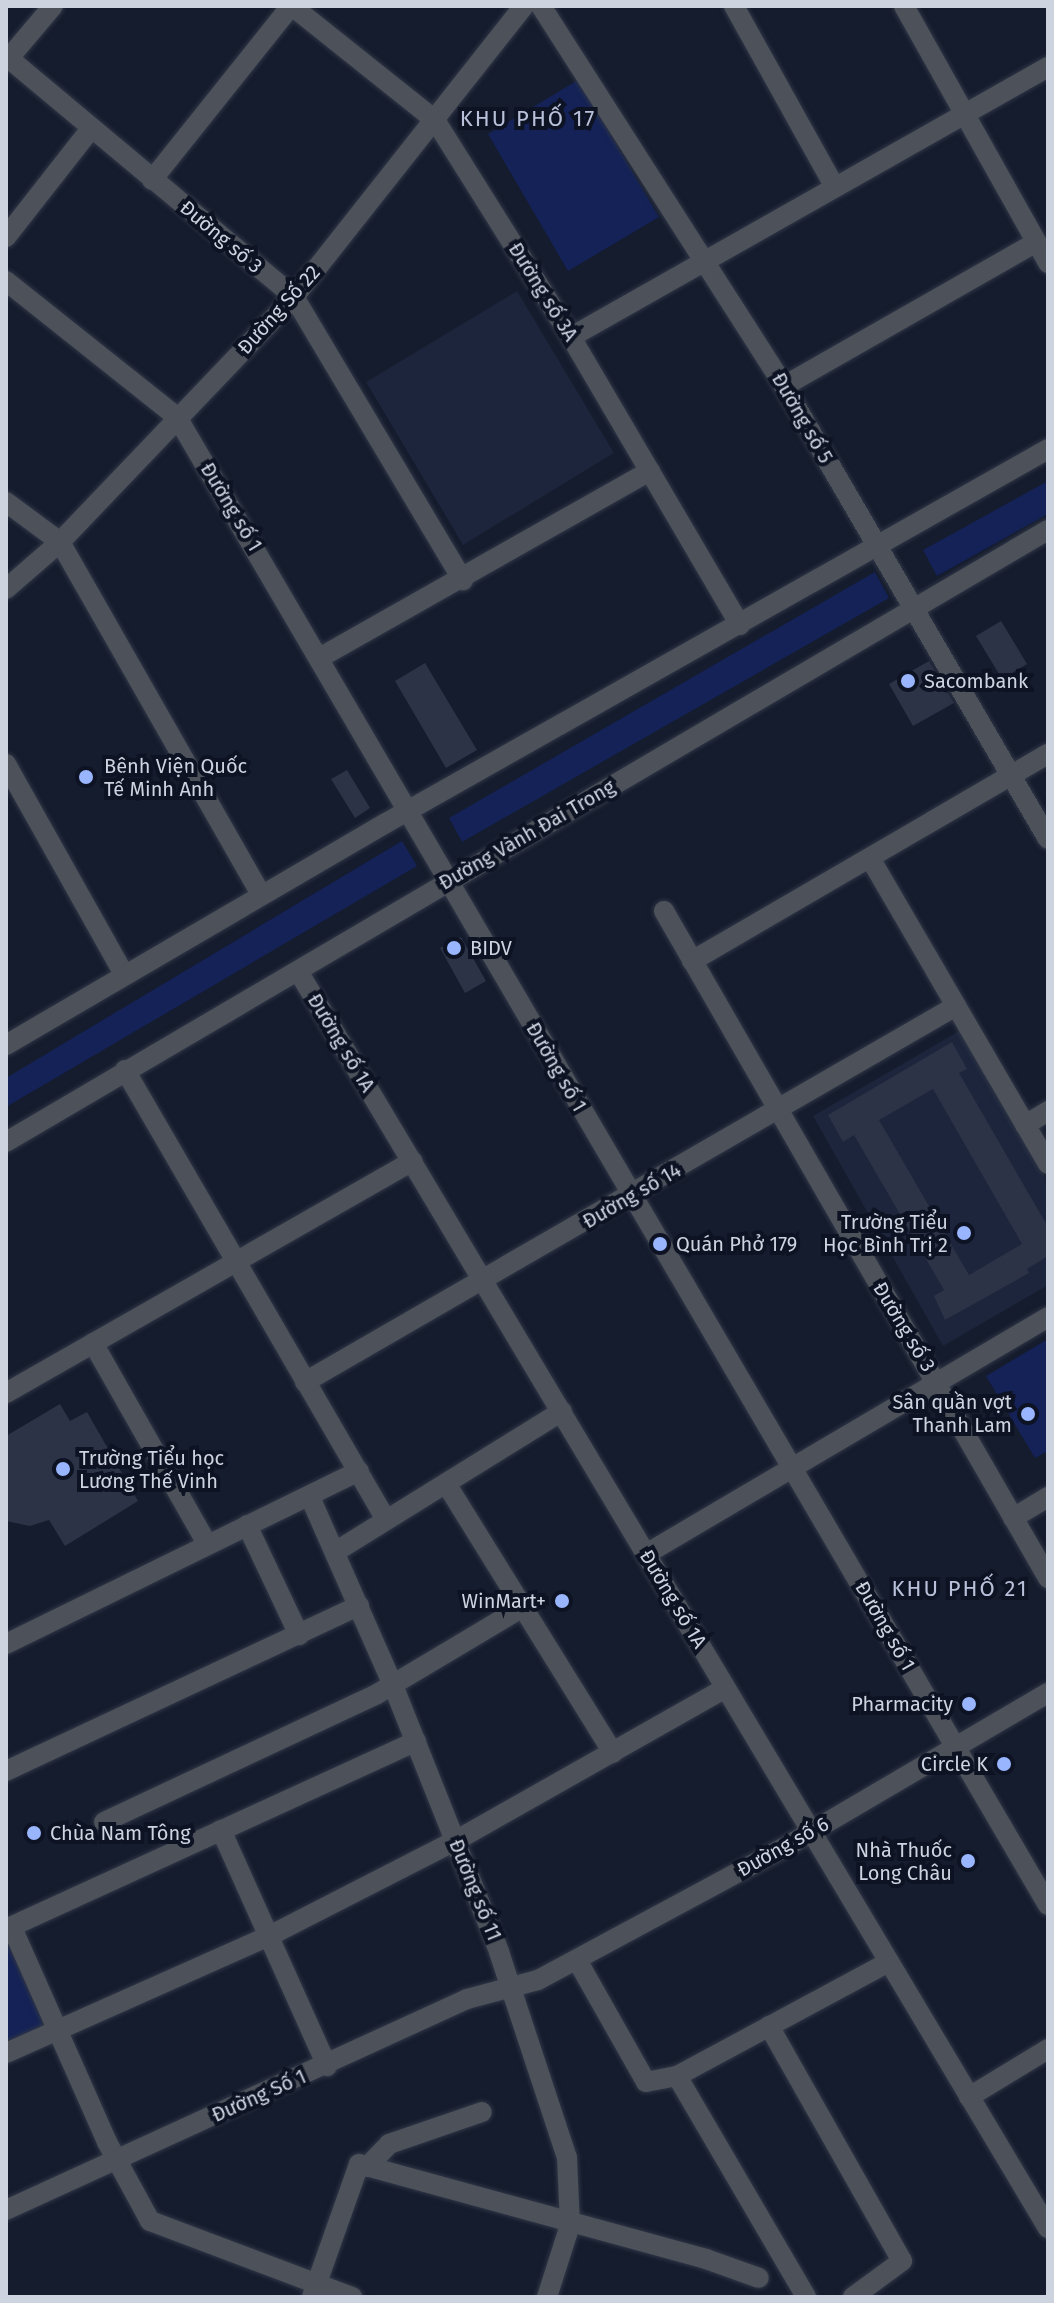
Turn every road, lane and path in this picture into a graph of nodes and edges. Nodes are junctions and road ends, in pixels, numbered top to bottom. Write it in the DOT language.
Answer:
graph roads {
  1 [pos="53,6"];
  2 [pos="291,6"];
  3 [pos="524,6"];
  4 [pos="541,6"];
  5 [pos="734,6"];
  6 [pos="904,6"];
  7 [pos="7,57"];
  8 [pos="1048,67"];
  9 [pos="964,112"];
  10 [pos="435,120"];
  11 [pos="90,130"];
  12 [pos="152,180"];
  13 [pos="833,184"];
  14 [pos="6,237"];
  15 [pos="1036,242"];
  16 [pos="706,258"];
  17 [pos="1048,263"];
  18 [pos="6,281"];
  19 [pos="294,297"];
  20 [pos="571,337"];
  21 [pos="784,386"];
  22 [pos="177,417"];
  23 [pos="1048,449"];
  24 [pos="650,471"];
  25 [pos="6,502"];
  26 [pos="1048,530"];
  27 [pos="60,542"];
  28 [pos="877,547"];
  29 [pos="463,581"];
  30 [pos="6,589"];
  31 [pos="913,611"];
  32 [pos="740,625"];
  33 [pos="321,657"];
  34 [pos="1048,754"];
  35 [pos="6,764"];
  36 [pos="1011,776"];
  37 [pos="407,810"];
  38 [pos="1048,839"];
  39 [pos="870,858"];
  40 [pos="448,881"];
  41 [pos="261,895"];
  42 [pos="664,911"];
  43 [pos="692,961"];
  44 [pos="298,971"];
  45 [pos="124,974"];
  46 [pos="956,1006"];
  47 [pos="6,1045"];
  48 [pos="125,1070"];
  49 [pos="776,1111"];
  50 [pos="1048,1111"];
  51 [pos="1025,1125"];
  52 [pos="6,1142"];
  53 [pos="412,1161"];
  54 [pos="1048,1164"];
  55 [pos="631,1197"];
  56 [pos="233,1264"];
  57 [pos="484,1281"];
  58 [pos="1048,1317"];
  59 [pos="93,1343"];
  60 [pos="935,1381"];
  61 [pos="305,1382"];
  62 [pos="6,1393"];
  63 [pos="562,1411"];
  64 [pos="793,1469"];
  65 [pos="359,1471"];
  66 [pos="447,1485"];
  67 [pos="310,1497"];
  68 [pos="1048,1497"];
  69 [pos="385,1518"];
  70 [pos="1013,1518"];
  71 [pos="247,1525"];
  72 [pos="207,1544"];
  73 [pos="335,1552"];
  74 [pos="646,1554"];
  75 [pos="1048,1578"];
  76 [pos="359,1606"];
  77 [pos="521,1608"];
  78 [pos="299,1635"];
  79 [pos="6,1644"];
  80 [pos="393,1685"];
  81 [pos="725,1688"];
  82 [pos="1048,1693"];
  83 [pos="416,1741"];
  84 [pos="956,1746"];
  85 [pos="613,1753"];
  86 [pos="6,1771"];
  87 [pos="104,1822"];
  88 [pos="221,1830"];
  89 [pos="811,1832"];
  90 [pos="455,1841"];
  91 [pos="1048,1905"];
  92 [pos="11,1927"];
  93 [pos="269,1936"];
  94 [pos="577,1960"];
  95 [pos="889,1962"];
  96 [pos="513,1989"];
  97 [pos="769,2026"];
  98 [pos="58,2031"];
  99 [pos="1048,2049"];
  100 [pos="6,2053"];
  101 [pos="327,2066"];
  102 [pos="677,2076"];
  103 [pos="969,2097"];
  104 [pos="482,2112"];
  105 [pos="116,2161"];
  106 [pos="363,2165"];
  107 [pos="6,2210"];
  108 [pos="570,2225"];
  109 [pos="1048,2228"];
  110 [pos="759,2278"];
  111 [pos="314,2291"];
  112 [pos="805,2296"];
  113 [pos="352,2297"];
  114 [pos="547,2297"];
  115 [pos="853,2297"];
  1 -- 7 [label="street"];
  2 -- 10 [label="street, Đường số 3A"];
  2 -- 12 [label="street"];
  3 -- 10 [label="street, Đường Số 22"];
  4 -- 16 [label="street, Đường số 5"];
  5 -- 13 [label="street"];
  6 -- 9 [label="street"];
  7 -- 11 [label="street, Đường số 3"];
  8 -- 9 [label="street"];
  9 -- 13 [label="street"];
  9 -- 15 [label="street"];
  10 -- 19 [label="street, Đường Số 22"];
  10 -- 20 [label="street, Đường số 3A"];
  11 -- 12 [label="street, Đường số 3"];
  11 -- 14 [label="street"];
  12 -- 19 [label="street, Đường số 3"];
  13 -- 16 [label="street"];
  15 -- 17 [label="street"];
  15 -- 21 [label="street"];
  16 -- 20 [label="street"];
  16 -- 21 [label="street, Đường số 5"];
  18 -- 22 [label="street, Đường số 1"];
  19 -- 22 [label="street, Đường Số 22"];
  19 -- 29 [label="street, Đường số 3"];
  20 -- 24 [label="street, Đường số 3A"];
  21 -- 28 [label="street, Đường số 5"];
  22 -- 27 [label="street, Đường Số 22"];
  22 -- 33 [label="street, Đường số 1"];
  23 -- 28 [label="street"];
  24 -- 29 [label="street"];
  24 -- 32 [label="street, Đường số 3A"];
  25 -- 27 [label="street"];
  26 -- 31 [label="street, Đường Vành Đai Trong"];
  27 -- 30 [label="street, Đường Số 22"];
  27 -- 41 [label="street"];
  28 -- 31 [label="street, Đường số 5"];
  28 -- 32 [label="street"];
  29 -- 33 [label="street"];
  31 -- 36 [label="street, Đường số 5"];
  31 -- 40 [label="street, Đường Vành Đai Trong"];
  32 -- 37 [label="street"];
  33 -- 37 [label="street, Đường số 1"];
  34 -- 36 [label="street"];
  35 -- 45 [label="street"];
  36 -- 38 [label="street, Đường số 5"];
  36 -- 39 [label="street"];
  37 -- 40 [label="street, Đường số 1"];
  37 -- 41 [label="street"];
  39 -- 43 [label="street"];
  39 -- 46 [label="street"];
  40 -- 44 [label="street, Đường Vành Đai Trong"];
  40 -- 55 [label="street, Đường số 1"];
  41 -- 45 [label="street"];
  42 -- 43 [label="street, Đường số 3"];
  43 -- 49 [label="street, Đường số 3"];
  44 -- 48 [label="street, Đường Vành Đai Trong"];
  44 -- 53 [label="street, Đường số 1A"];
  45 -- 47 [label="street"];
  46 -- 49 [label="street, Đường số 14"];
  46 -- 51 [label="street"];
  48 -- 52 [label="street, Đường Vành Đai Trong"];
  48 -- 56 [label="street"];
  49 -- 55 [label="street, Đường số 14"];
  49 -- 60 [label="street, Đường số 3"];
  50 -- 51 [label="street"];
  51 -- 54 [label="street"];
  53 -- 56 [label="street"];
  53 -- 57 [label="street, Đường số 1A"];
  55 -- 57 [label="street, Đường số 14"];
  55 -- 64 [label="street, Đường số 1"];
  56 -- 59 [label="street"];
  56 -- 61 [label="street"];
  57 -- 61 [label="street, Đường số 14"];
  57 -- 63 [label="street, Đường số 1A"];
  58 -- 60 [label="street"];
  59 -- 62 [label="street"];
  59 -- 72 [label="street"];
  60 -- 64 [label="street"];
  60 -- 70 [label="street, Đường số 3"];
  61 -- 65 [label="street"];
  63 -- 66 [label="street"];
  63 -- 74 [label="street, Đường số 1A"];
  64 -- 74 [label="street"];
  64 -- 84 [label="street, Đường số 1"];
  65 -- 67 [label="street"];
  65 -- 69 [label="street"];
  66 -- 69 [label="street"];
  66 -- 77 [label="street"];
  67 -- 71 [label="street"];
  67 -- 73 [label="street, Đường số 11"];
  68 -- 70 [label="street"];
  69 -- 73 [label="street"];
  70 -- 75 [label="street, Đường số 3"];
  71 -- 72 [label="street"];
  71 -- 78 [label="street"];
  72 -- 79 [label="street"];
  73 -- 76 [label="street, Đường số 11"];
  74 -- 81 [label="street, Đường số 1A"];
  76 -- 78 [label="street"];
  76 -- 80 [label="street, Đường số 11"];
  77 -- 80 [label="street"];
  77 -- 85 [label="street"];
  78 -- 86 [label="street"];
  80 -- 83 [label="street, Đường số 11"];
  80 -- 87 [label="street"];
  81 -- 85 [label="street"];
  81 -- 89 [label="street, Đường số 1A"];
  82 -- 84 [label="street, Đường số 6"];
  83 -- 88 [label="street"];
  83 -- 90 [label="street, Đường số 11"];
  84 -- 89 [label="street, Đường số 6"];
  84 -- 91 [label="street, Đường số 1"];
  85 -- 90 [label="street"];
  88 -- 92 [label="street"];
  88 -- 93 [label="street"];
  89 -- 94 [label="street, Đường số 6"];
  89 -- 95 [label="street, Đường số 1A"];
  90 -- 93 [label="street"];
  90 -- 96 [label="street, Đường số 11"];
  92 -- 98 [label="street"];
  93 -- 98 [label="street"];
  93 -- 101 [label="street"];
  94 -- 96 [label="street, Đường số 6"];
  94 -- 102 [label="street"];
  95 -- 97 [label="street"];
  95 -- 103 [label="street, Đường số 1A"];
  96 -- 101 [label="street, Đường Số 1"];
  96 -- 108 [label="street, Đường số 11"];
  97 -- 102 [label="street"];
  97 -- 115 [label="street"];
  98 -- 100 [label="street"];
  98 -- 105 [label="street"];
  99 -- 103 [label="street"];
  101 -- 105 [label="street, Đường Số 1"];
  102 -- 112 [label="street"];
  103 -- 109 [label="street, Đường số 1A"];
  104 -- 106 [label="street"];
  105 -- 107 [label="street, Đường Số 1"];
  105 -- 111 [label="street"];
  106 -- 108 [label="street"];
  106 -- 111 [label="street"];
  108 -- 110 [label="street"];
  108 -- 114 [label="street, Đường số 11"];
  111 -- 113 [label="street"];
}
